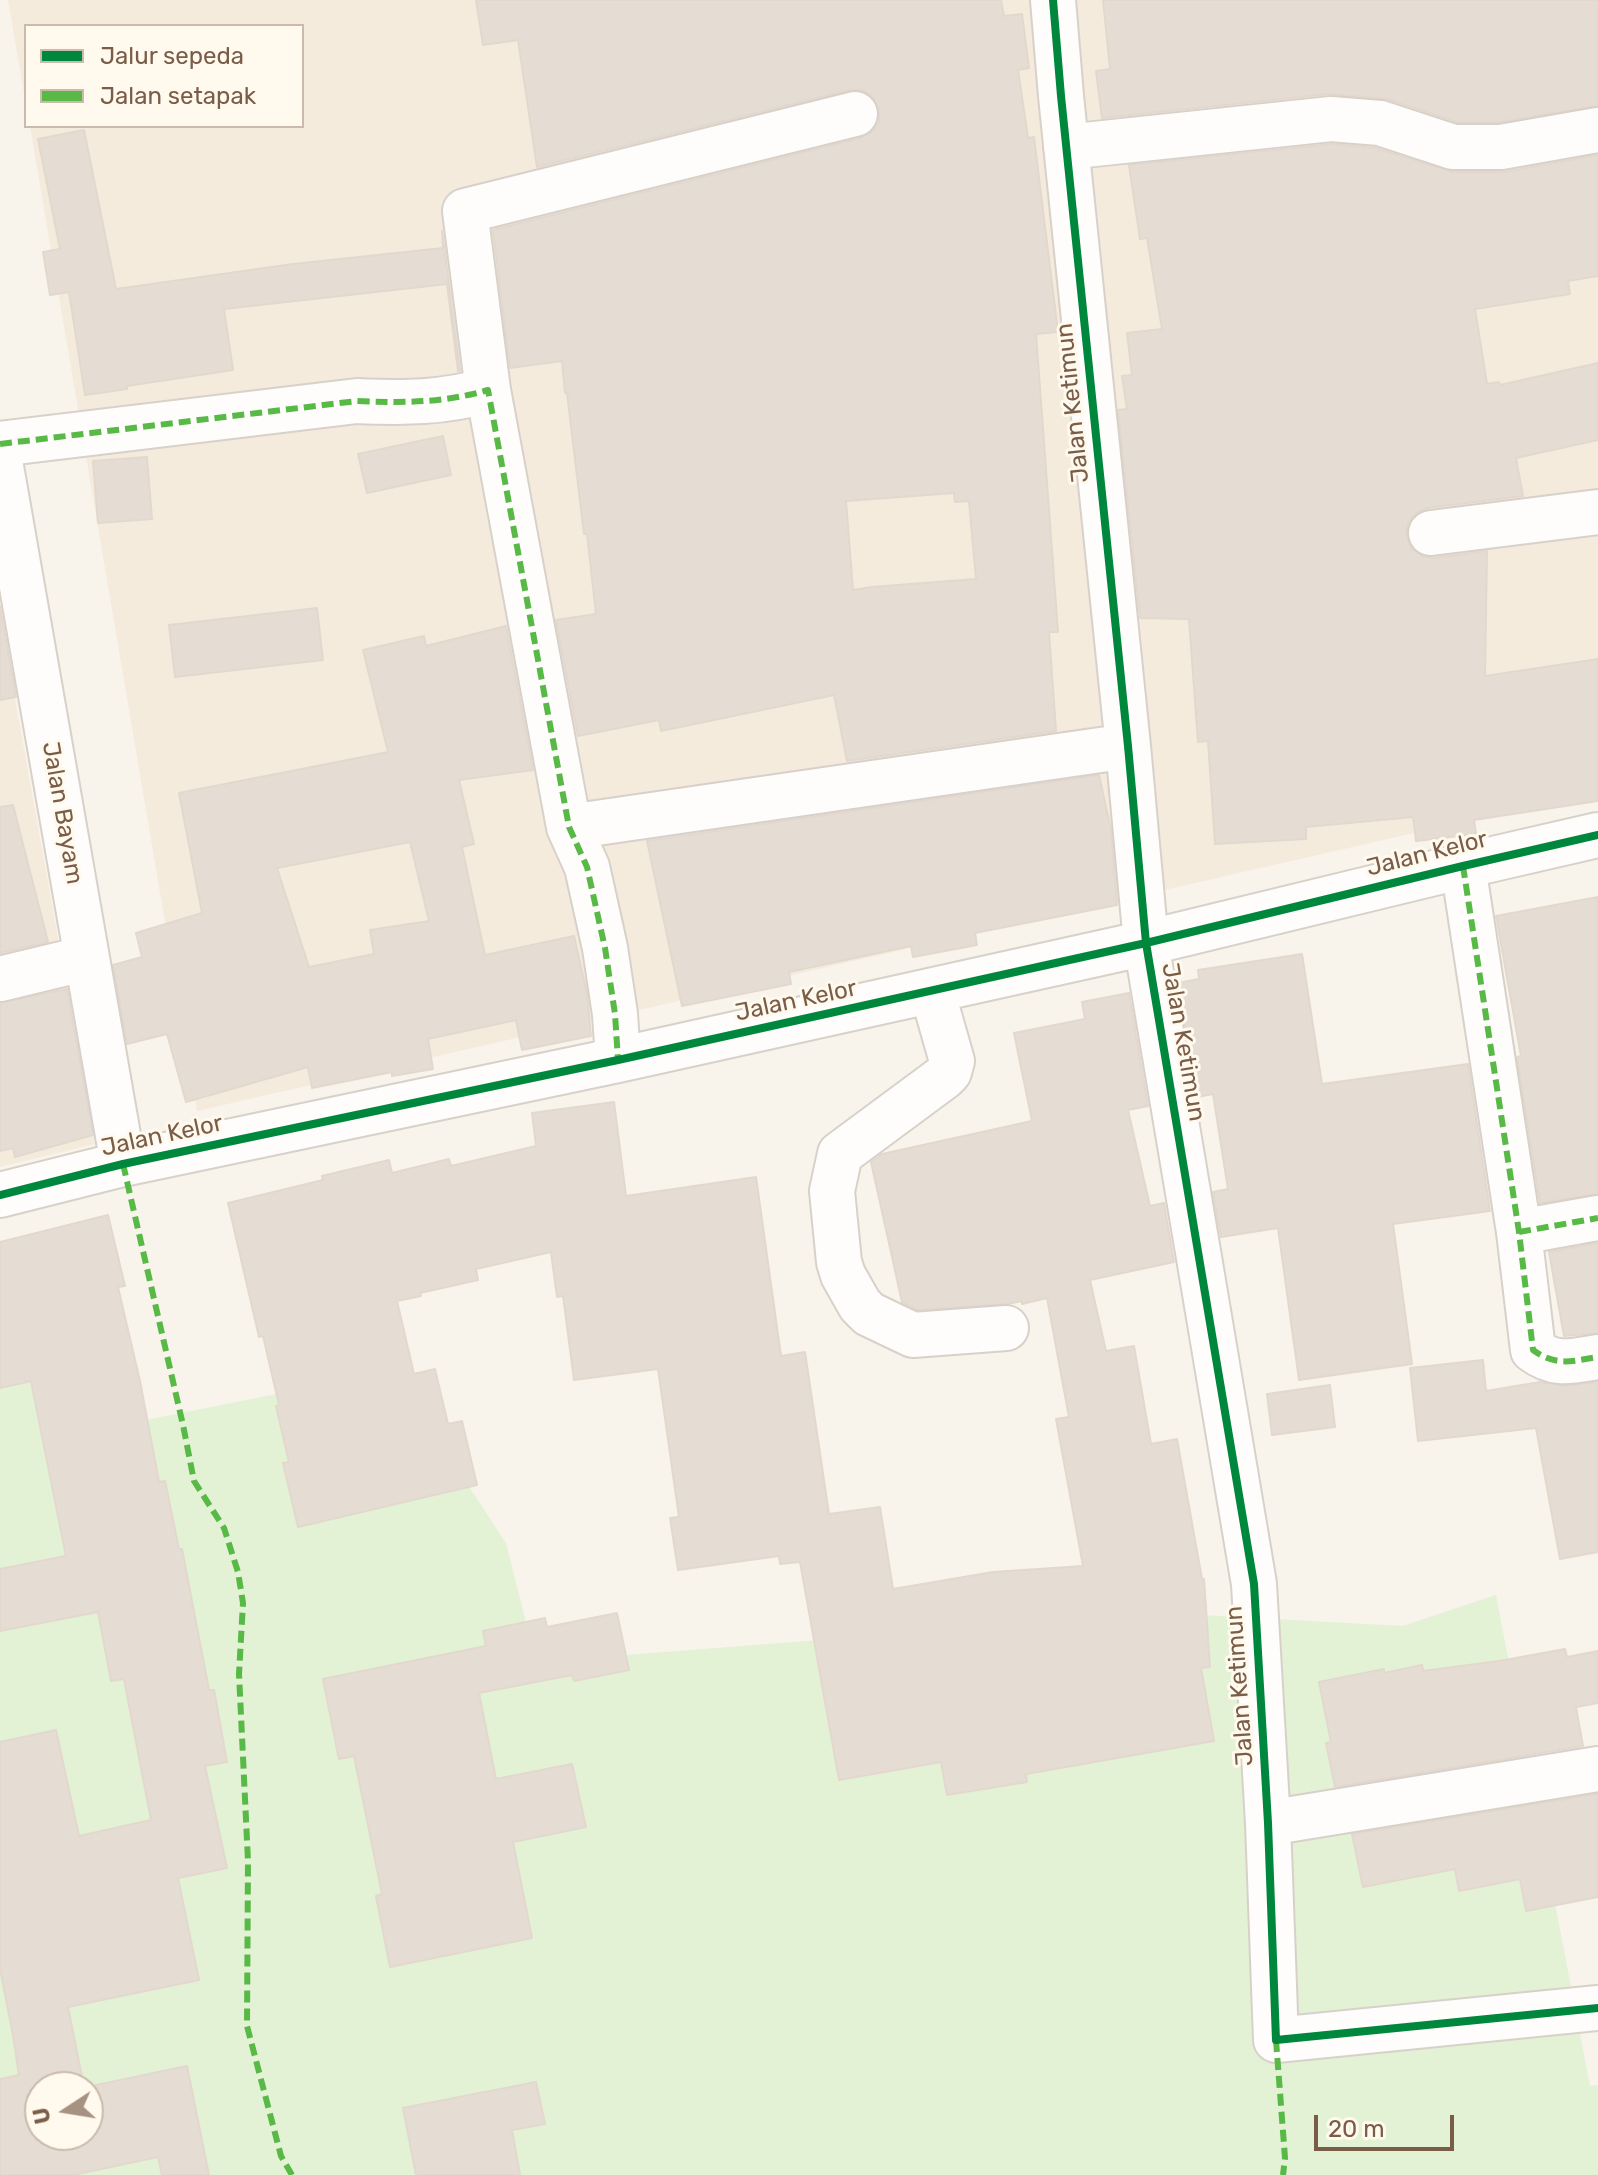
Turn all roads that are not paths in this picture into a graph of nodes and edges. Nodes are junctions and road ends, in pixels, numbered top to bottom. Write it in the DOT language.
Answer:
graph roads {
  1 [pos="1053,0"];
  2 [pos="855,114"];
  3 [pos="1598,130"];
  4 [pos="1066,147"];
  5 [pos="488,390"];
  6 [pos="0,444"];
  7 [pos="0,461"];
  8 [pos="1598,512"];
  9 [pos="1431,533"];
  10 [pos="1128,746"];
  11 [pos="569,827"];
  12 [pos="1598,835"];
  13 [pos="1463,866"];
  14 [pos="1146,943"];
  15 [pos="87,958"];
  16 [pos="0,979"];
  17 [pos="932,991"];
  18 [pos="618,1060"];
  19 [pos="123,1164"];
  20 [pos="0,1195"];
  21 [pos="1598,1218"];
  22 [pos="1519,1232"];
  23 [pos="1006,1328"];
  24 [pos="1598,1357"];
  25 [pos="1598,1769"];
  26 [pos="1268,1823"];
  27 [pos="1598,2008"];
  1 -- 4 [label="street, Jalan Ketimun"];
  2 -- 5 [label="street"];
  3 -- 4 [label="street"];
  4 -- 10 [label="street, Jalan Ketimun"];
  5 -- 6 [label="street"];
  5 -- 11 [label="street"];
  7 -- 15 [label="street, Jalan Bayam"];
  8 -- 9 [label="street"];
  10 -- 11 [label="street"];
  10 -- 14 [label="street, Jalan Ketimun"];
  11 -- 18 [label="street"];
  12 -- 13 [label="street, Jalan Kelor"];
  13 -- 14 [label="street, Jalan Kelor"];
  13 -- 22 [label="street"];
  14 -- 17 [label="street, Jalan Kelor"];
  14 -- 26 [label="street, Jalan Ketimun"];
  15 -- 16 [label="street"];
  15 -- 19 [label="street, Jalan Bayam"];
  17 -- 18 [label="street, Jalan Kelor"];
  17 -- 23 [label="street"];
  18 -- 19 [label="street, Jalan Kelor"];
  19 -- 20 [label="street, Jalan Kelor"];
  21 -- 22 [label="street"];
  22 -- 24 [label="street"];
  25 -- 26 [label="street"];
  26 -- 27 [label="street, Jalan Ketimun"];
}
